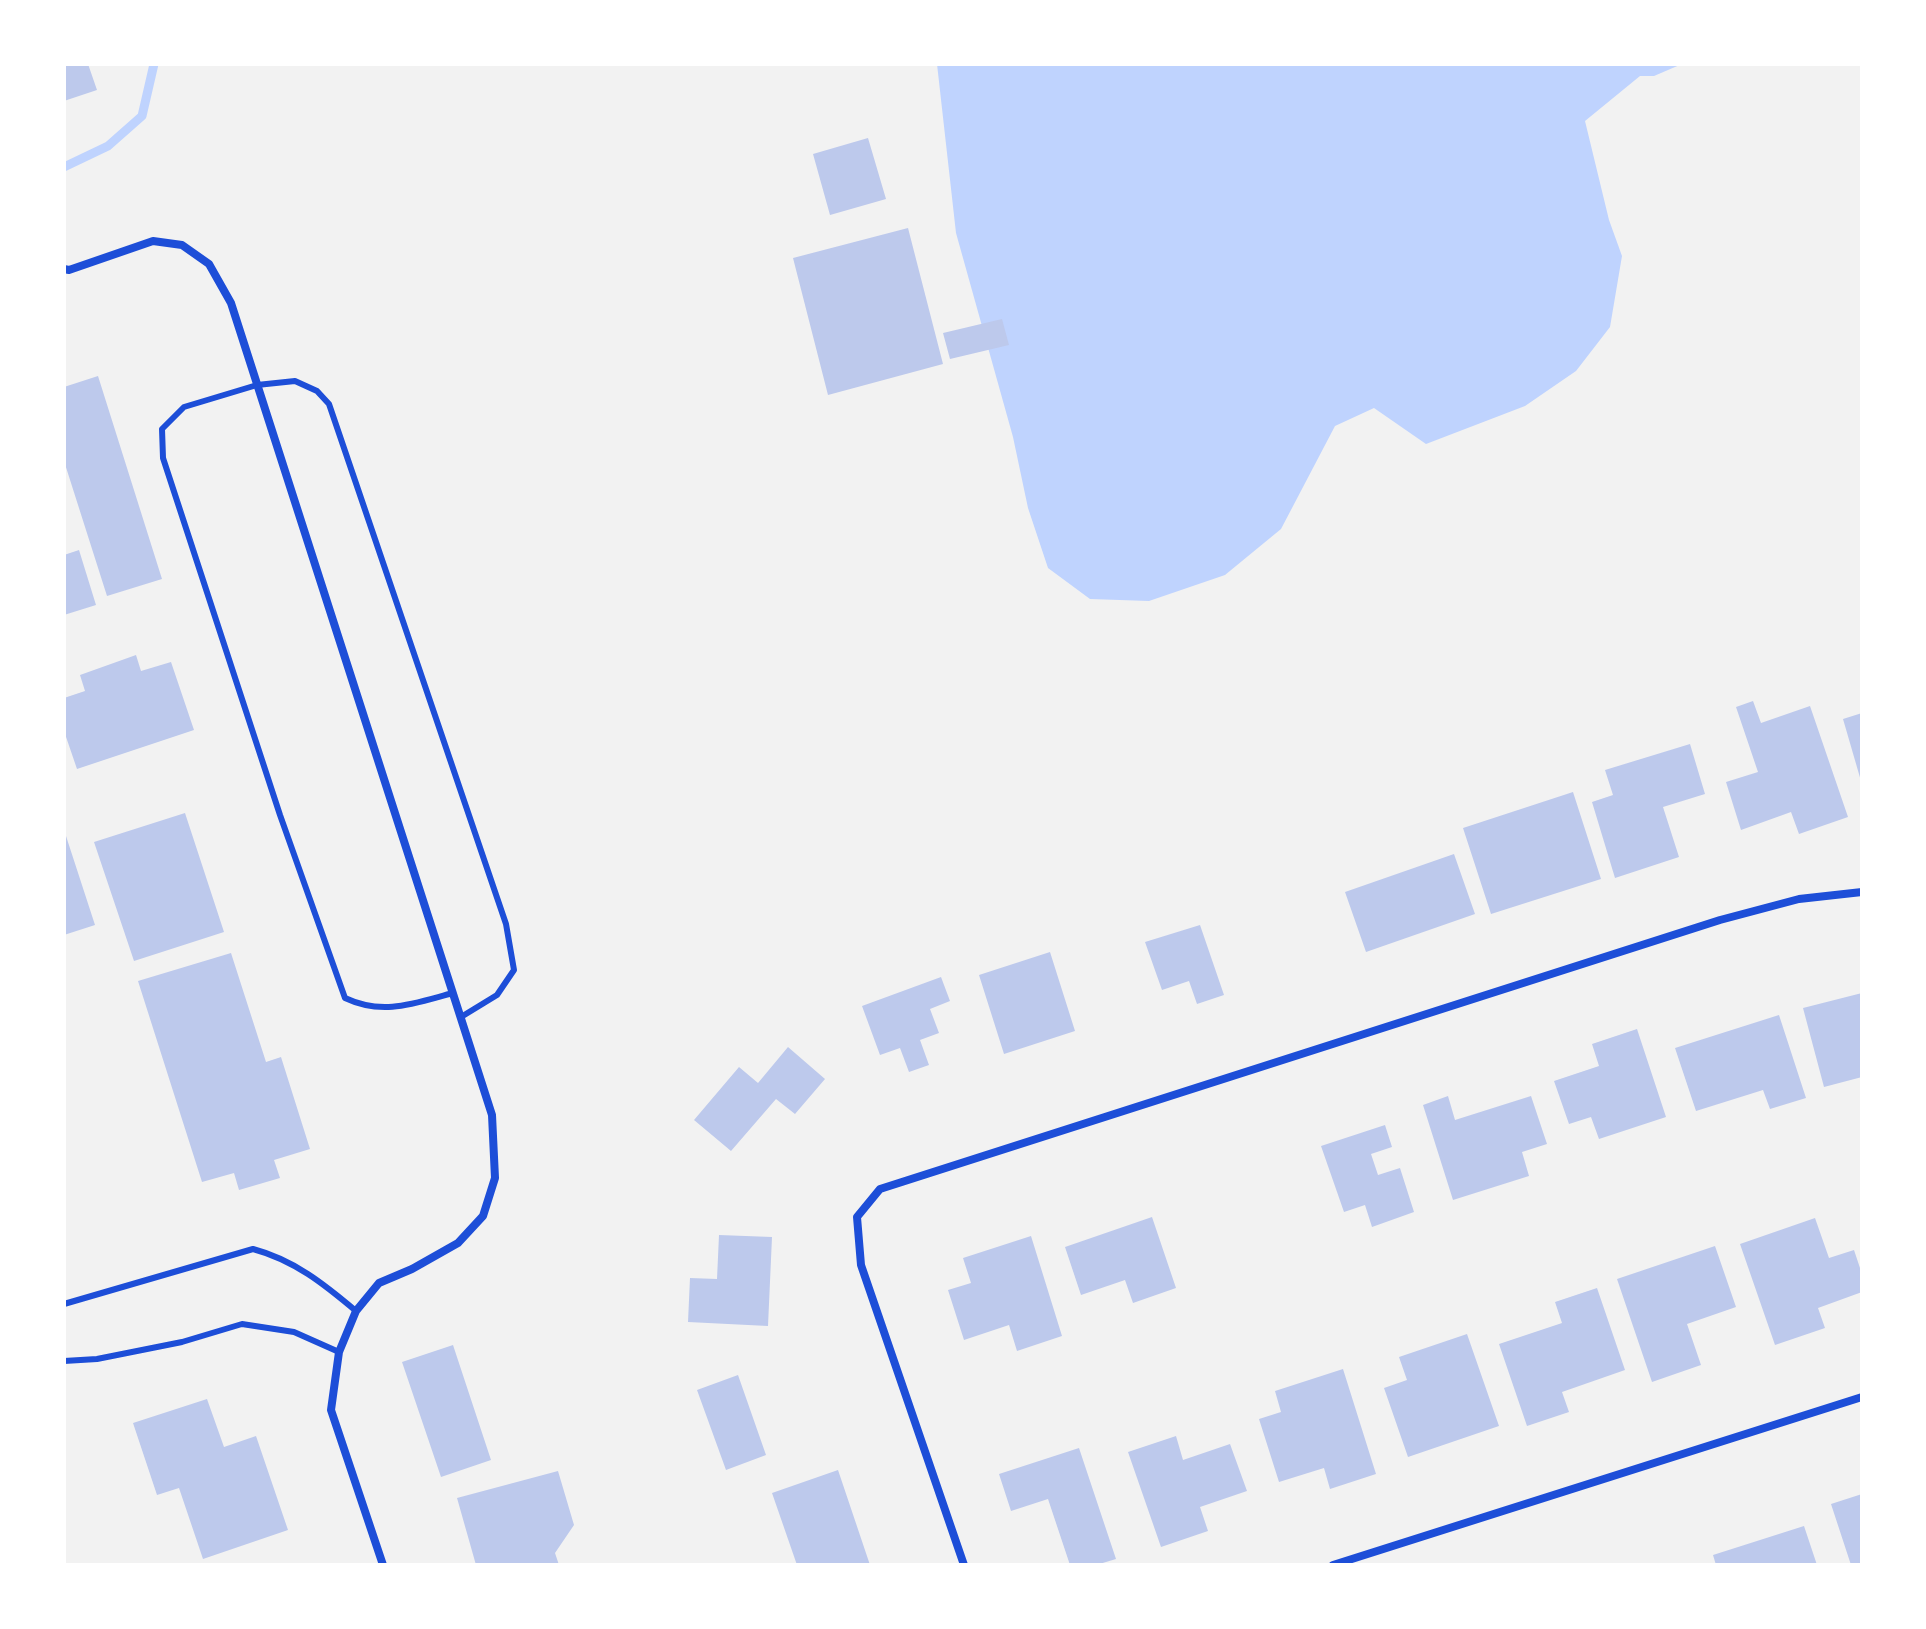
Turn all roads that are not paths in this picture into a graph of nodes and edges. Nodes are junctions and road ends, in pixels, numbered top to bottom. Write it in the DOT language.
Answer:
graph roads {
  1 [pos="64,269"];
  2 [pos="257,385"];
  3 [pos="1862,892"];
  4 [pos="453,993"];
  5 [pos="461,1017"];
  6 [pos="64,1304"];
  7 [pos="356,1311"];
  8 [pos="339,1352"];
  9 [pos="64,1361"];
  10 [pos="1862,1397"];
  11 [pos="383,1565"];
  12 [pos="964,1565"];
  13 [pos="1333,1565"];
  1 -- 2 [label="street"];
  2 -- 4 [label="street"];
  2 -- 4 [label="lane"];
  2 -- 5 [label="lane"];
  3 -- 12 [label="street"];
  4 -- 5 [label="street"];
  5 -- 7 [label="street"];
  6 -- 7 [label="lane"];
  7 -- 8 [label="street"];
  8 -- 9 [label="lane"];
  8 -- 11 [label="street"];
  10 -- 13 [label="street"];
}
